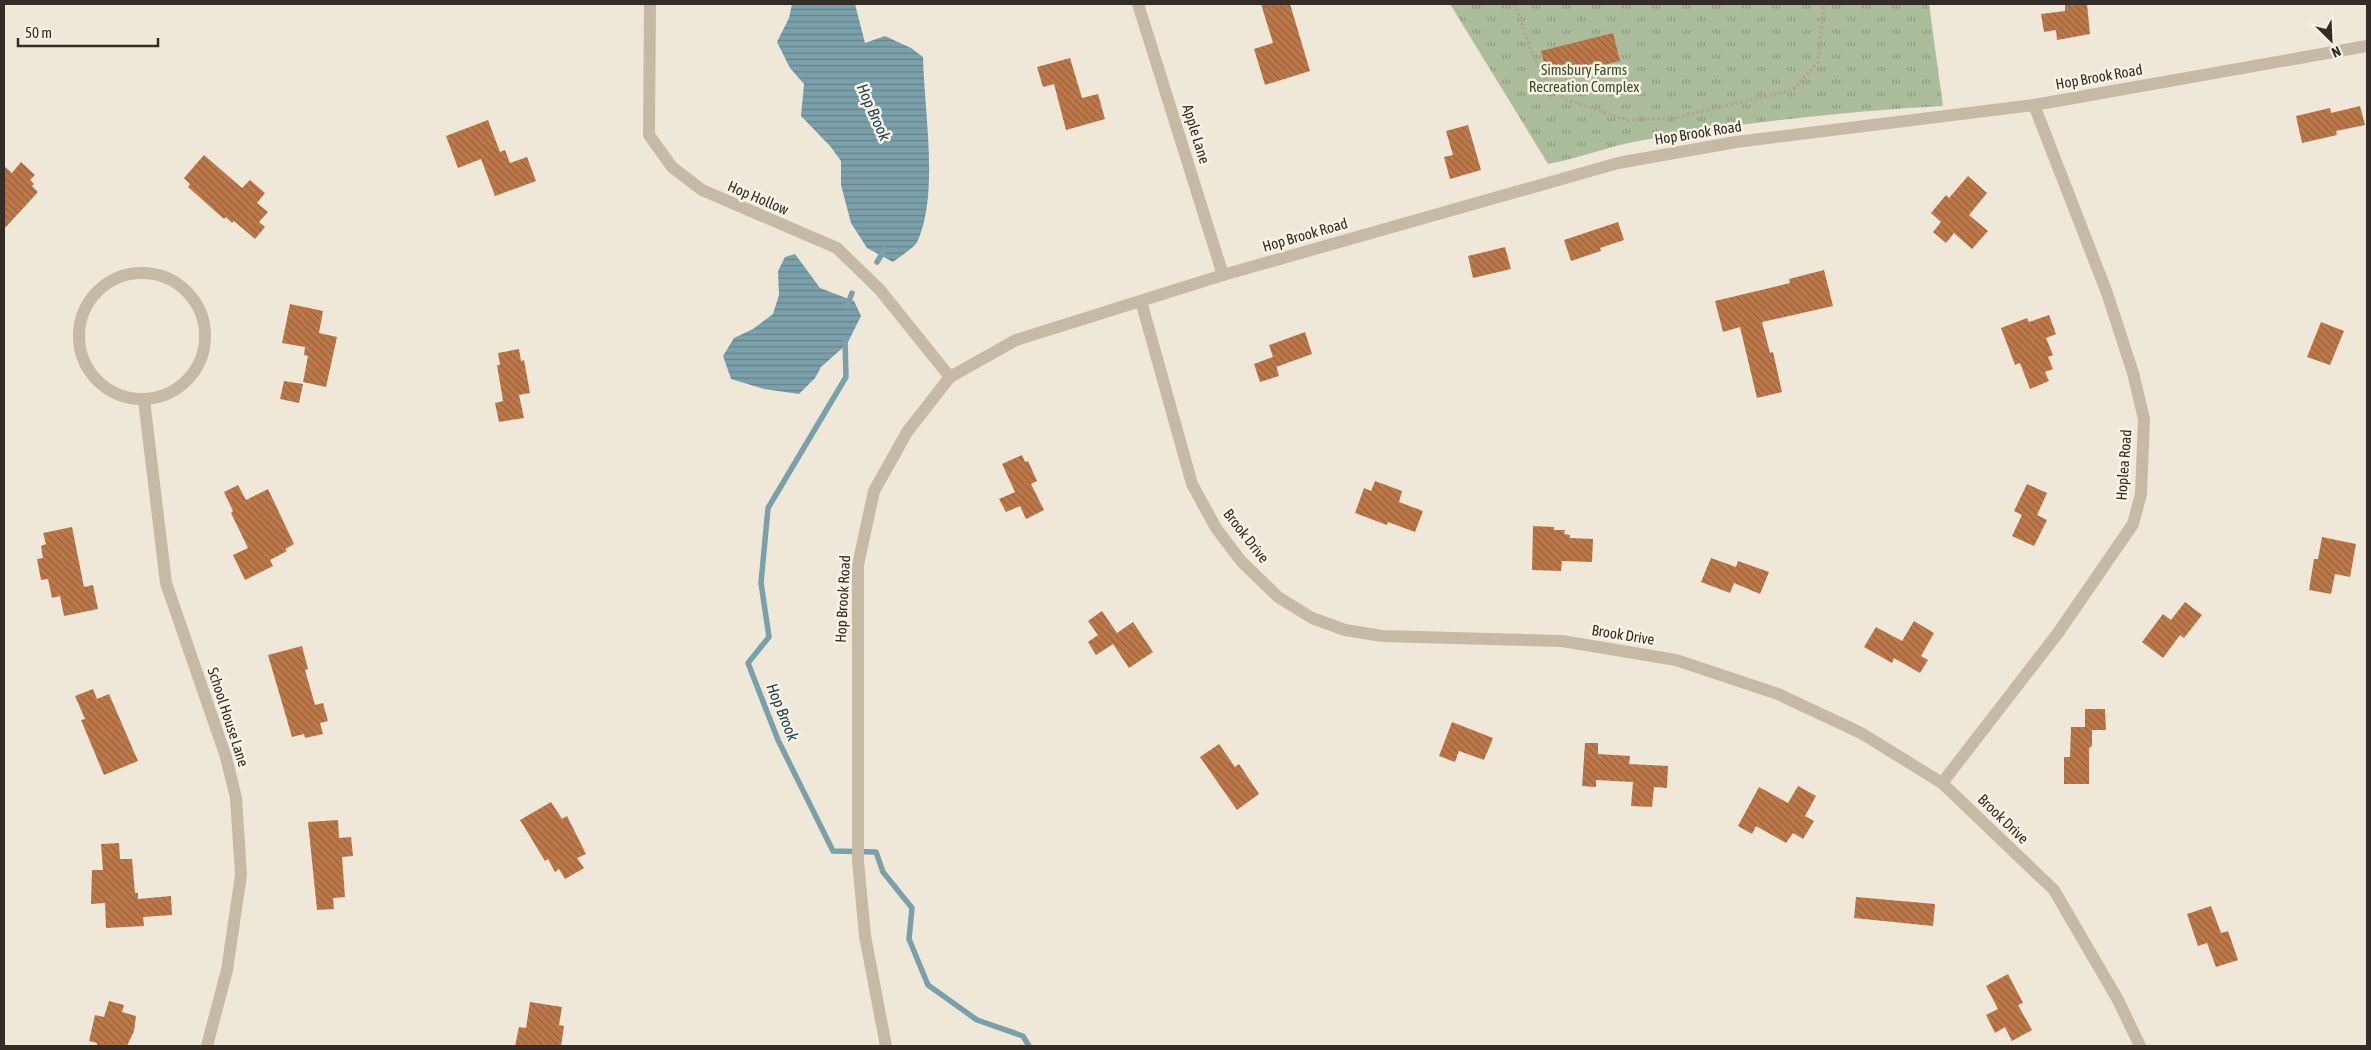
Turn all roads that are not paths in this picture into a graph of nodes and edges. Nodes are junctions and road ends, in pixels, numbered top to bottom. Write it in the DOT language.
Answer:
graph roads {
  1 [pos="650,4"];
  2 [pos="1138,4"];
  3 [pos="2367,46"];
  4 [pos="2034,105"];
  5 [pos="1223,275"];
  6 [pos="1141,301"];
  7 [pos="950,378"];
  8 [pos="144,400"];
  9 [pos="1942,783"];
  10 [pos="206,1046"];
  11 [pos="886,1046"];
  12 [pos="2140,1046"];
  1 -- 7 [label="street, Hop Hollow"];
  2 -- 5 [label="street, Apple Lane"];
  3 -- 4 [label="street, Hop Brook Road"];
  4 -- 5 [label="street, Hop Brook Road"];
  4 -- 9 [label="street, Hoplea Road"];
  5 -- 6 [label="street, Hop Brook Road"];
  6 -- 7 [label="street, Hop Brook Road"];
  6 -- 9 [label="street, Brook Drive"];
  7 -- 11 [label="street, Hop Brook Road"];
  8 -- 8 [label="street"];
  8 -- 10 [label="street, School House Lane"];
  9 -- 12 [label="street, Brook Drive"];
}
